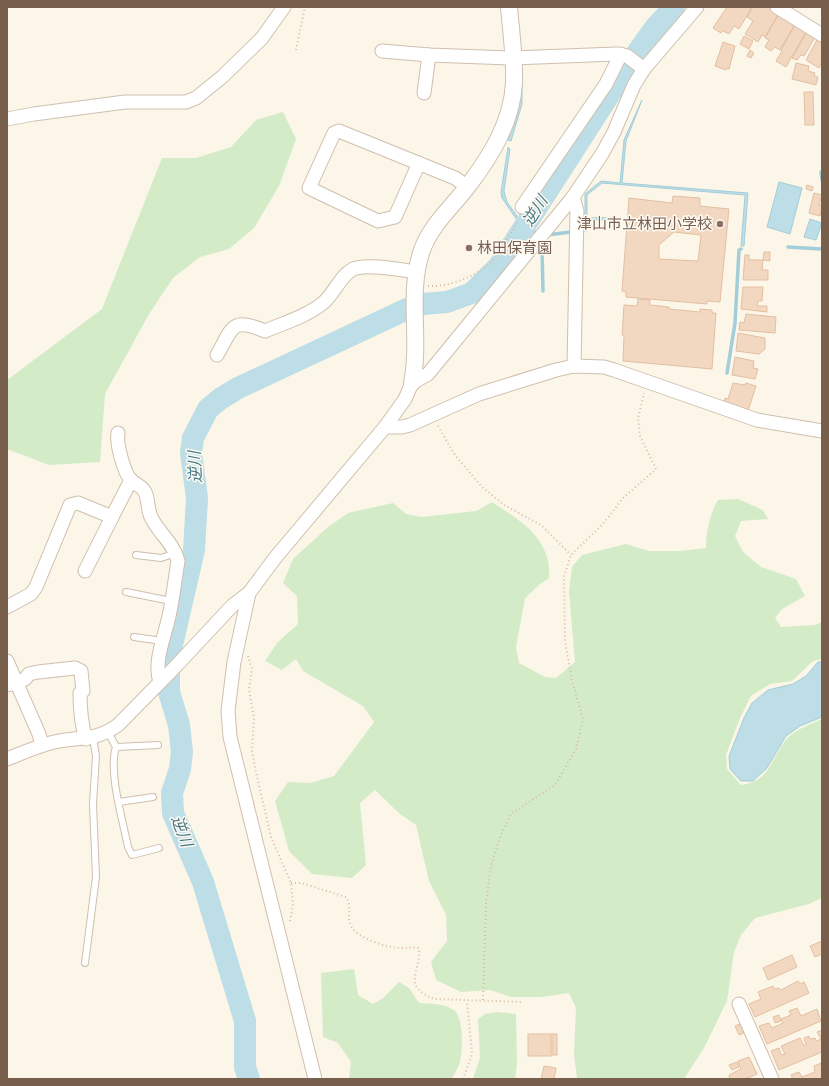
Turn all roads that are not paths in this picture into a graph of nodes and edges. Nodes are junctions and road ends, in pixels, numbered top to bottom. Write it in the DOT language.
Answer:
graph roads {
  1 [pos="284,7"];
  2 [pos="509,7"];
  3 [pos="697,7"];
  4 [pos="778,7"];
  5 [pos="822,35"];
  6 [pos="382,51"];
  7 [pos="429,55"];
  8 [pos="513,58"];
  9 [pos="632,60"];
  10 [pos="424,93"];
  11 [pos="7,119"];
  12 [pos="419,164"];
  13 [pos="468,187"];
  14 [pos="573,197"];
  15 [pos="522,207"];
  16 [pos="416,282"];
  17 [pos="217,355"];
  18 [pos="574,366"];
  19 [pos="412,383"];
  20 [pos="385,427"];
  21 [pos="822,431"];
  22 [pos="118,433"];
  23 [pos="131,480"];
  24 [pos="112,517"];
  25 [pos="176,553"];
  26 [pos="136,555"];
  27 [pos="85,571"];
  28 [pos="126,592"];
  29 [pos="249,593"];
  30 [pos="172,601"];
  31 [pos="7,607"];
  32 [pos="134,637"];
  33 [pos="162,641"];
  34 [pos="7,661"];
  35 [pos="162,681"];
  36 [pos="12,684"];
  37 [pos="108,732"];
  38 [pos="89,739"];
  39 [pos="42,745"];
  40 [pos="158,745"];
  41 [pos="116,747"];
  42 [pos="7,759"];
  43 [pos="154,797"];
  44 [pos="120,802"];
  45 [pos="158,848"];
  46 [pos="85,963"];
  47 [pos="739,1004"];
  48 [pos="315,1079"];
  49 [pos="772,1079"];
  1 -- 11 [label="street"];
  2 -- 8 [label="street"];
  3 -- 9 [label="street"];
  4 -- 5 [label="street"];
  6 -- 7 [label="street"];
  7 -- 8 [label="street"];
  7 -- 10 [label="street"];
  8 -- 9 [label="street"];
  8 -- 13 [label="street"];
  9 -- 14 [label="street"];
  9 -- 15 [label="street"];
  12 -- 12 [label="street"];
  12 -- 13 [label="street"];
  13 -- 16 [label="street"];
  14 -- 18 [label="street"];
  14 -- 19 [label="street"];
  16 -- 17 [label="street"];
  16 -- 19 [label="street"];
  18 -- 20 [label="street"];
  18 -- 21 [label="street"];
  19 -- 20 [label="street"];
  20 -- 29 [label="street"];
  22 -- 23 [label="street"];
  23 -- 24 [label="street"];
  23 -- 25 [label="street"];
  24 -- 27 [label="street"];
  24 -- 31 [label="street"];
  25 -- 26 [label="lane"];
  25 -- 30 [label="street"];
  28 -- 30 [label="lane"];
  29 -- 35 [label="street"];
  29 -- 48 [label="street"];
  30 -- 33 [label="street"];
  32 -- 33 [label="lane"];
  33 -- 35 [label="street"];
  34 -- 36 [label="street"];
  35 -- 37 [label="street"];
  36 -- 38 [label="street"];
  36 -- 39 [label="street"];
  37 -- 38 [label="street"];
  37 -- 41 [label="lane"];
  38 -- 39 [label="street"];
  38 -- 46 [label="lane"];
  39 -- 42 [label="street"];
  40 -- 41 [label="lane"];
  41 -- 44 [label="lane"];
  43 -- 44 [label="lane"];
  44 -- 45 [label="lane"];
  47 -- 49 [label="street"];
}
